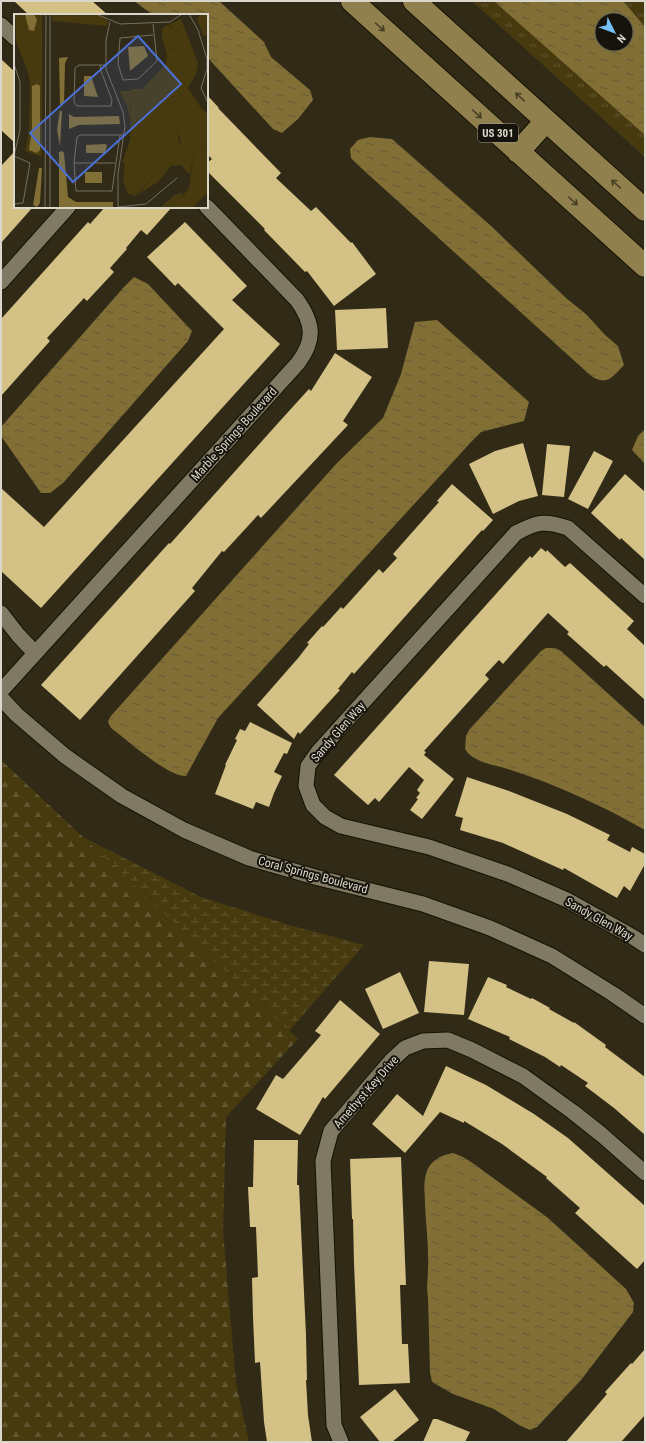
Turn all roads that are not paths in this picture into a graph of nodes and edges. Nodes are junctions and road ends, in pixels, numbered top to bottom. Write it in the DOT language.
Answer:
graph roads {
  1 [pos="352,1"];
  2 [pos="414,1"];
  3 [pos="1,25"];
  4 [pos="14,37"];
  5 [pos="546,121"];
  6 [pos="518,152"];
  7 [pos="67,208"];
  8 [pos="207,208"];
  9 [pos="645,210"];
  10 [pos="645,266"];
  11 [pos="1,282"];
  12 [pos="645,596"];
  13 [pos="1,613"];
  14 [pos="35,653"];
  15 [pos="1,691"];
  16 [pos="1,698"];
  17 [pos="645,945"];
  18 [pos="644,1013"];
  19 [pos="645,1173"];
  20 [pos="341,1442"];
  1 -- 6 [label="main road, US 301, one-way"];
  5 -- 2 [label="main road, one-way"];
  3 -- 4 [label="street"];
  5 -- 6 [label="main road"];
  9 -- 5 [label="main road, one-way"];
  6 -- 10 [label="main road, US 301, one-way"];
  7 -- 11 [label="street"];
  8 -- 14 [label="street, Marble Springs Boulevard"];
  12 -- 17 [label="street, Sandy Glen Way"];
  13 -- 14 [label="street"];
  14 -- 15 [label="street, Marble Springs Boulevard"];
  16 -- 18 [label="street, Coral Springs Boulevard"];
  19 -- 20 [label="street, Amethyst Key Drive"];
}
